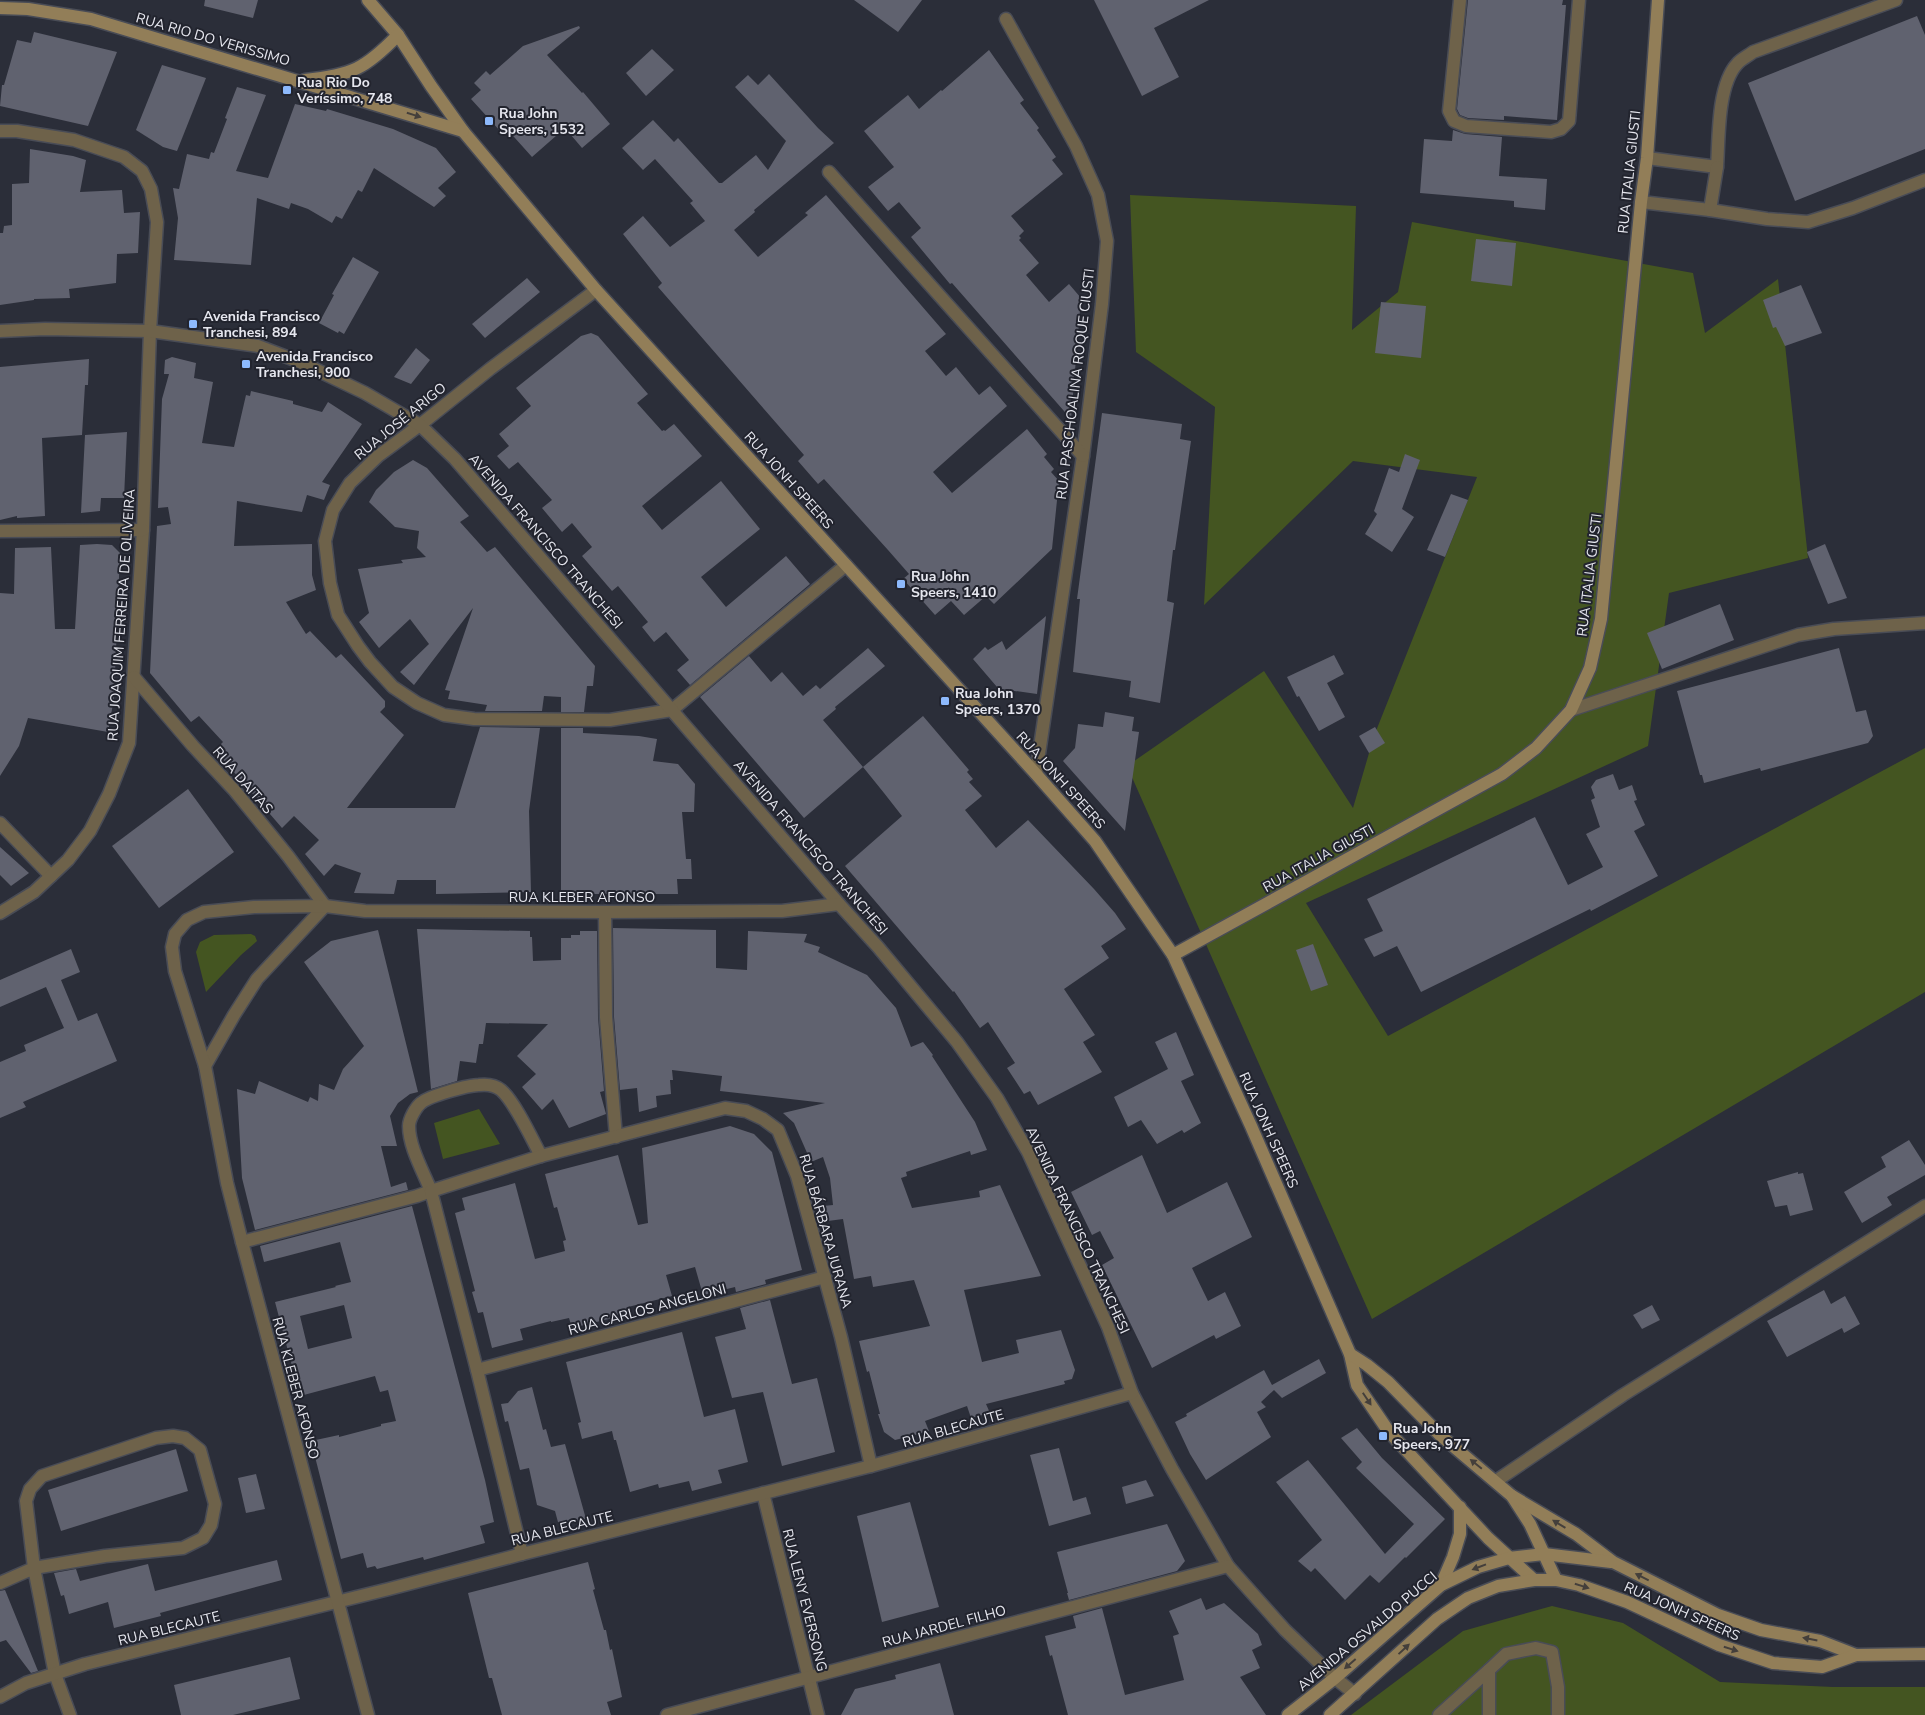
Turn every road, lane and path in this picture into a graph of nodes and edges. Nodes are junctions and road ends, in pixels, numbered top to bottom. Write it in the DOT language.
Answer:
graph roads {
  1 [pos="368,0"];
  2 [pos="1460,0"];
  3 [pos="1579,0"];
  4 [pos="1658,0"];
  5 [pos="1896,0"];
  6 [pos="0,8"];
  7 [pos="1006,19"];
  8 [pos="398,35"];
  9 [pos="300,80"];
  10 [pos="0,131"];
  11 [pos="463,131"];
  12 [pos="1647,158"];
  13 [pos="1717,167"];
  14 [pos="829,172"];
  15 [pos="1925,180"];
  16 [pos="1641,202"];
  17 [pos="1710,210"];
  18 [pos="596,290"];
  19 [pos="0,331"];
  20 [pos="150,331"];
  21 [pos="420,426"];
  22 [pos="1083,456"];
  23 [pos="143,530"];
  24 [pos="0,531"];
  25 [pos="846,565"];
  26 [pos="1925,623"];
  27 [pos="134,677"];
  28 [pos="672,710"];
  29 [pos="1572,710"];
  30 [pos="1036,774"];
  31 [pos="0,823"];
  32 [pos="51,876"];
  33 [pos="839,904"];
  34 [pos="324,906"];
  35 [pos="605,912"];
  36 [pos="0,913"];
  37 [pos="1173,955"];
  38 [pos="205,1066"];
  39 [pos="616,1137"];
  40 [pos="541,1156"];
  41 [pos="430,1191"];
  42 [pos="1925,1206"];
  43 [pos="242,1242"];
  44 [pos="824,1276"];
  45 [pos="1350,1354"];
  46 [pos="477,1370"];
  47 [pos="1132,1393"];
  48 [pos="871,1466"];
  49 [pos="1496,1481"];
  50 [pos="763,1493"];
  51 [pos="1512,1496"];
  52 [pos="1460,1507"];
  53 [pos="522,1554"];
  54 [pos="1544,1554"];
  55 [pos="1509,1558"];
  56 [pos="1613,1562"];
  57 [pos="1228,1566"];
  58 [pos="34,1568"];
  59 [pos="1534,1580"];
  60 [pos="1556,1580"];
  61 [pos="0,1583"];
  62 [pos="1442,1585"];
  63 [pos="338,1602"];
  64 [pos="1925,1654"];
  65 [pos="1856,1655"];
  66 [pos="1489,1670"];
  67 [pos="55,1674"];
  68 [pos="808,1678"];
  69 [pos="1335,1678"];
  70 [pos="1356,1694"];
  71 [pos="0,1697"];
  72 [pos="70,1715"];
  73 [pos="368,1715"];
  74 [pos="666,1715"];
  75 [pos="818,1715"];
  76 [pos="1288,1715"];
  77 [pos="1330,1715"];
  78 [pos="1440,1715"];
  79 [pos="1489,1715"];
  80 [pos="1558,1715"];
  1 -- 8 [label="main road, RUA JONH SPEERS"];
  2 -- 3 [label="street"];
  4 -- 12 [label="main road, RUA ITALIA GIUSTI"];
  5 -- 13 [label="street"];
  6 -- 9 [label="main road, RUA RIO DO VERISSIMO"];
  7 -- 22 [label="street, RUA PASCHOALINA ROQUE CIUSTI"];
  8 -- 9 [label="main road, RUA RIO DO VERISSIMO"];
  8 -- 11 [label="main road, RUA JONH SPEERS"];
  9 -- 11 [label="main road, RUA RIO DO VERISSIMO, one-way"];
  10 -- 20 [label="street, RUA JOAQUIM FERREIRA DE OLIVEIRA"];
  11 -- 18 [label="main road, RUA JONH SPEERS"];
  12 -- 13 [label="street"];
  12 -- 16 [label="main road, RUA ITALIA GIUSTI"];
  13 -- 17 [label="street"];
  14 -- 22 [label="street"];
  15 -- 17 [label="street"];
  16 -- 17 [label="street"];
  16 -- 29 [label="main road, RUA ITALIA GIUSTI"];
  18 -- 21 [label="street, RUA JOSÉ ARIGO"];
  18 -- 25 [label="main road, RUA JONH SPEERS"];
  19 -- 20 [label="street, AVENIDA FRANCISCO TRANCHESI"];
  20 -- 21 [label="street, AVENIDA FRANCISCO TRANCHESI"];
  20 -- 23 [label="street, RUA JOAQUIM FERREIRA DE OLIVEIRA"];
  21 -- 28 [label="street, AVENIDA FRANCISCO TRANCHESI"];
  21 -- 28 [label="street, RUA JOSÉ ARIGO"];
  22 -- 30 [label="street, RUA PASCHOALINA ROQUE CIUSTI"];
  23 -- 24 [label="street"];
  23 -- 27 [label="street, RUA JOAQUIM FERREIRA DE OLIVEIRA"];
  25 -- 28 [label="street"];
  25 -- 30 [label="main road, RUA JONH SPEERS"];
  26 -- 29 [label="street"];
  27 -- 32 [label="street, RUA JOAQUIM FERREIRA DE OLIVEIRA"];
  27 -- 34 [label="street, RUA DAITAS"];
  28 -- 33 [label="street, AVENIDA FRANCISCO TRANCHESI"];
  29 -- 37 [label="main road, RUA ITALIA GIUSTI"];
  30 -- 37 [label="main road, RUA JONH SPEERS"];
  31 -- 32 [label="street"];
  32 -- 36 [label="street, RUA JOAQUIM FERREIRA DE OLIVEIRA"];
  33 -- 35 [label="street, RUA KLEBER AFONSO"];
  33 -- 47 [label="street, AVENIDA FRANCISCO TRANCHESI"];
  34 -- 35 [label="street, RUA KLEBER AFONSO"];
  34 -- 38 [label="street"];
  34 -- 38 [label="street, RUA KLEBER AFONSO"];
  35 -- 39 [label="street"];
  37 -- 45 [label="main road, RUA JONH SPEERS"];
  38 -- 43 [label="street, RUA KLEBER AFONSO"];
  39 -- 40 [label="street, RUA BÁRBARA JURANA"];
  39 -- 44 [label="street, RUA BÁRBARA JURANA"];
  40 -- 41 [label="street, RUA BÁRBARA JURANA"];
  40 -- 41 [label="street"];
  41 -- 43 [label="street, RUA BÁRBARA JURANA"];
  41 -- 46 [label="street"];
  42 -- 49 [label="street"];
  43 -- 63 [label="street, RUA KLEBER AFONSO"];
  44 -- 46 [label="street, RUA CARLOS ANGELONI"];
  44 -- 48 [label="street, RUA BÁRBARA JURANA"];
  49 -- 45 [label="main road, one-way"];
  45 -- 52 [label="main road, RUA JONH SPEERS, one-way"];
  46 -- 53 [label="street"];
  47 -- 48 [label="street, RUA BLECAUTE"];
  47 -- 57 [label="street, AVENIDA FRANCISCO TRANCHESI"];
  48 -- 50 [label="street, RUA BLECAUTE"];
  49 -- 51 [label="main road"];
  50 -- 53 [label="street, RUA BLECAUTE"];
  50 -- 68 [label="street, RUA LENY EVERSONG"];
  51 -- 54 [label="main road"];
  56 -- 51 [label="main road, one-way"];
  52 -- 55 [label="main road, RUA JONH SPEERS"];
  52 -- 62 [label="main road"];
  53 -- 63 [label="street, RUA BLECAUTE"];
  54 -- 55 [label="main road, AVENIDA OSVALDO PUCCI"];
  54 -- 56 [label="main road, AVENIDA OSVALDO PUCCI"];
  54 -- 60 [label="main road"];
  55 -- 59 [label="main road, RUA JONH SPEERS"];
  55 -- 62 [label="main road, AVENIDA OSVALDO PUCCI, one-way"];
  65 -- 56 [label="main road, RUA JONH SPEERS, one-way"];
  57 -- 68 [label="street, RUA JARDEL FILHO"];
  57 -- 69 [label="street, AVENIDA FRANCISCO TRANCHESI"];
  58 -- 58 [label="street"];
  58 -- 61 [label="street"];
  58 -- 67 [label="street"];
  59 -- 60 [label="main road, RUA JONH SPEERS"];
  70 -- 59 [label="main road, one-way"];
  60 -- 65 [label="main road, RUA JONH SPEERS, one-way"];
  62 -- 69 [label="main road, AVENIDA OSVALDO PUCCI, one-way"];
  63 -- 67 [label="street, RUA BLECAUTE"];
  63 -- 73 [label="street, RUA KLEBER AFONSO"];
  64 -- 65 [label="main road, RUA JONH SPEERS"];
  66 -- 78 [label="street"];
  66 -- 79 [label="street"];
  66 -- 80 [label="street"];
  67 -- 71 [label="street, RUA BLECAUTE"];
  67 -- 72 [label="street"];
  68 -- 74 [label="street, RUA JARDEL FILHO"];
  68 -- 75 [label="street, RUA LENY EVERSONG"];
  69 -- 70 [label="street, AVENIDA FRANCISCO TRANCHESI"];
  69 -- 76 [label="main road, AVENIDA OSVALDO PUCCI"];
  70 -- 77 [label="main road"];
}
